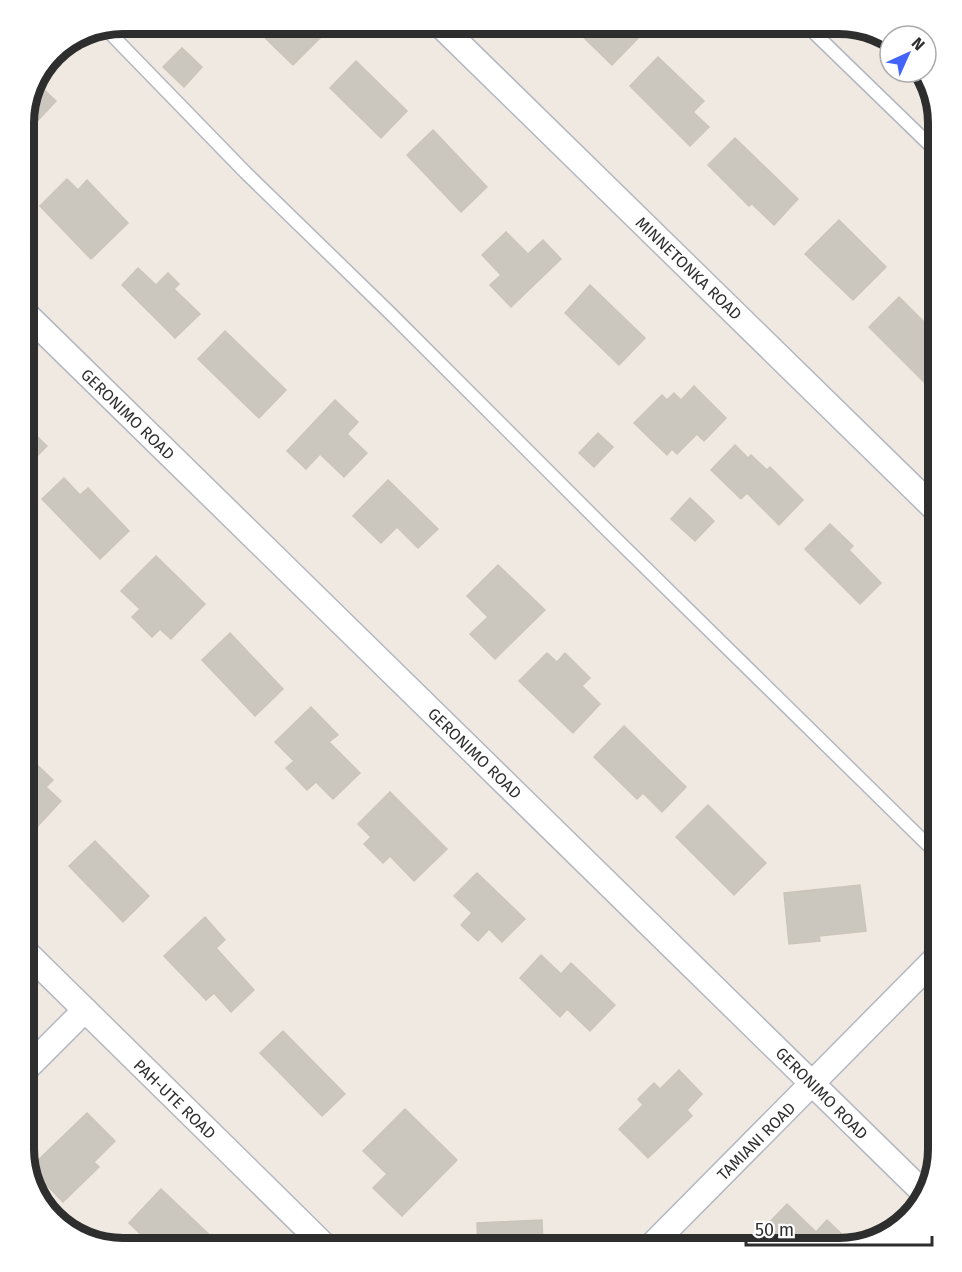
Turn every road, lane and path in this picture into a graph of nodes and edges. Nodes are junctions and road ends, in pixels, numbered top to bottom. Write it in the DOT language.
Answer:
graph roads {
  1 [pos="451,34"];
  2 [pos="112,35"];
  3 [pos="816,35"];
  4 [pos="928,143"];
  5 [pos="35,323"];
  6 [pos="928,502"];
  7 [pos="928,845"];
  8 [pos="34,960"];
  9 [pos="928,966"];
  10 [pos="85,1010"];
  11 [pos="34,1061"];
  12 [pos="813,1083"];
  13 [pos="918,1187"];
  14 [pos="317,1238"];
  15 [pos="659,1238"];
  1 -- 6 [label="street, MINNETONKA ROAD"];
  2 -- 7 [label="lane"];
  3 -- 4 [label="lane"];
  5 -- 12 [label="street, GERONIMO ROAD"];
  8 -- 10 [label="street, PAH-UTE ROAD"];
  9 -- 12 [label="street, TAMIANI ROAD"];
  10 -- 11 [label="street"];
  10 -- 14 [label="street, PAH-UTE ROAD"];
  12 -- 13 [label="street, GERONIMO ROAD"];
  12 -- 15 [label="street, TAMIANI ROAD"];
}
